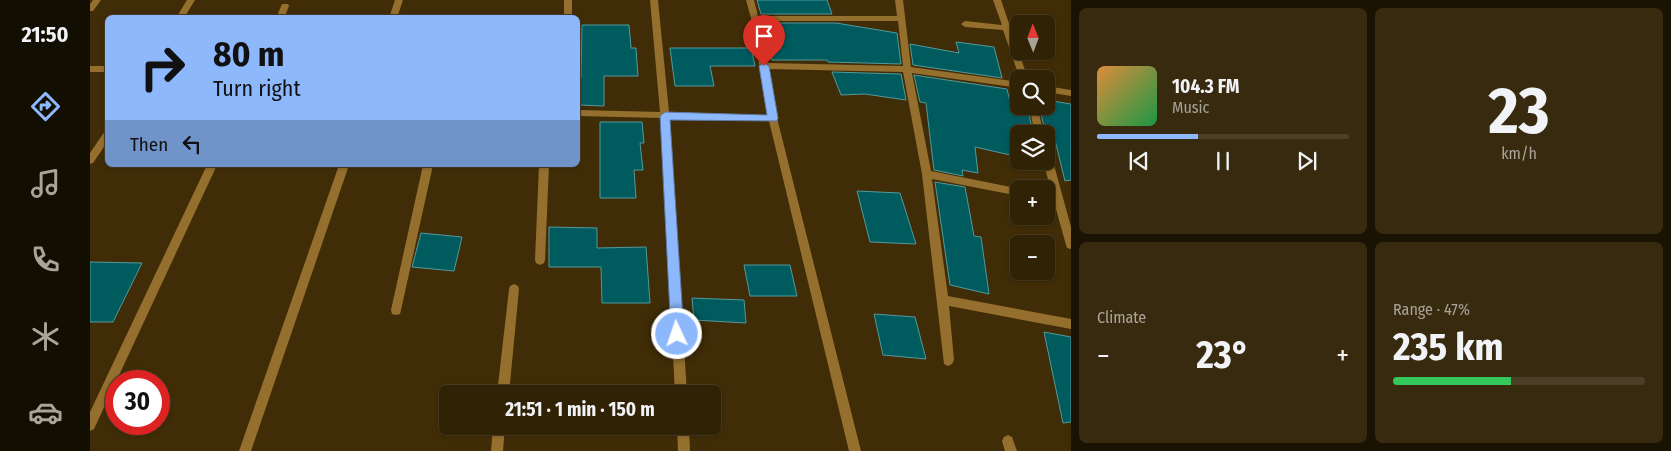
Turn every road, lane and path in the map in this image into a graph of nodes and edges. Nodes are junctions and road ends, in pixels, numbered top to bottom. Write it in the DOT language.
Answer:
graph roads {
  1 [pos="97,0"];
  2 [pos="191,0"];
  3 [pos="399,0"];
  4 [pos="568,0"];
  5 [pos="654,0"];
  6 [pos="750,0"];
  7 [pos="899,0"];
  8 [pos="997,0"];
  9 [pos="285,6"];
  10 [pos="90,9"];
  11 [pos="182,15"];
  12 [pos="281,15"];
  13 [pos="395,15"];
  14 [pos="568,15"];
  15 [pos="756,18"];
  16 [pos="902,19"];
  17 [pos="966,24"];
  18 [pos="1006,28"];
  19 [pos="764,66"];
  20 [pos="90,69"];
  21 [pos="105,69"];
  22 [pos="907,69"];
  23 [pos="1021,70"];
  24 [pos="1010,84"];
  25 [pos="1055,90"];
  26 [pos="1071,93"];
  27 [pos="580,113"];
  28 [pos="665,116"];
  29 [pos="773,118"];
  30 [pos="105,138"];
  31 [pos="90,160"];
  32 [pos="211,167"];
  33 [pos="343,167"];
  34 [pos="428,167"];
  35 [pos="544,167"];
  36 [pos="1051,170"];
  37 [pos="927,174"];
  38 [pos="1010,190"];
  39 [pos="1055,199"];
  40 [pos="1059,200"];
  41 [pos="1067,212"];
  42 [pos="1071,245"];
  43 [pos="540,260"];
  44 [pos="514,290"];
  45 [pos="943,300"];
  46 [pos="396,310"];
  47 [pos="1071,324"];
  48 [pos="948,360"];
  49 [pos="504,385"];
  50 [pos="680,385"];
  51 [pos="90,425"];
  52 [pos="498,435"];
  53 [pos="683,435"];
  54 [pos="245,451"];
  55 [pos="497,451"];
  56 [pos="684,451"];
  57 [pos="855,451"];
  1 -- 10 [label="street"];
  2 -- 11 [label="street"];
  3 -- 13 [label="street"];
  4 -- 14 [label="street"];
  5 -- 28 [label="street"];
  6 -- 15 [label="street"];
  7 -- 16 [label="street"];
  8 -- 18 [label="street"];
  9 -- 12 [label="street"];
  15 -- 16 [label="street"];
  15 -- 19 [label="street"];
  16 -- 22 [label="street"];
  17 -- 18 [label="street"];
  18 -- 23 [label="street"];
  19 -- 22 [label="street"];
  19 -- 29 [label="street"];
  20 -- 21 [label="street"];
  22 -- 24 [label="street"];
  22 -- 37 [label="street"];
  25 -- 26 [label="street"];
  27 -- 28 [label="street"];
  28 -- 29 [label="street"];
  28 -- 50 [label="street"];
  29 -- 57 [label="street"];
  30 -- 31 [label="street"];
  32 -- 51 [label="street"];
  33 -- 54 [label="street"];
  34 -- 46 [label="street"];
  35 -- 43 [label="street"];
  36 -- 40 [label="street"];
  37 -- 38 [label="street"];
  37 -- 45 [label="street"];
  39 -- 40 [label="street"];
  40 -- 41 [label="street"];
  41 -- 42 [label="street"];
  44 -- 49 [label="street"];
  45 -- 47 [label="street"];
  45 -- 48 [label="street"];
  52 -- 55 [label="street"];
  53 -- 56 [label="street"];
}
